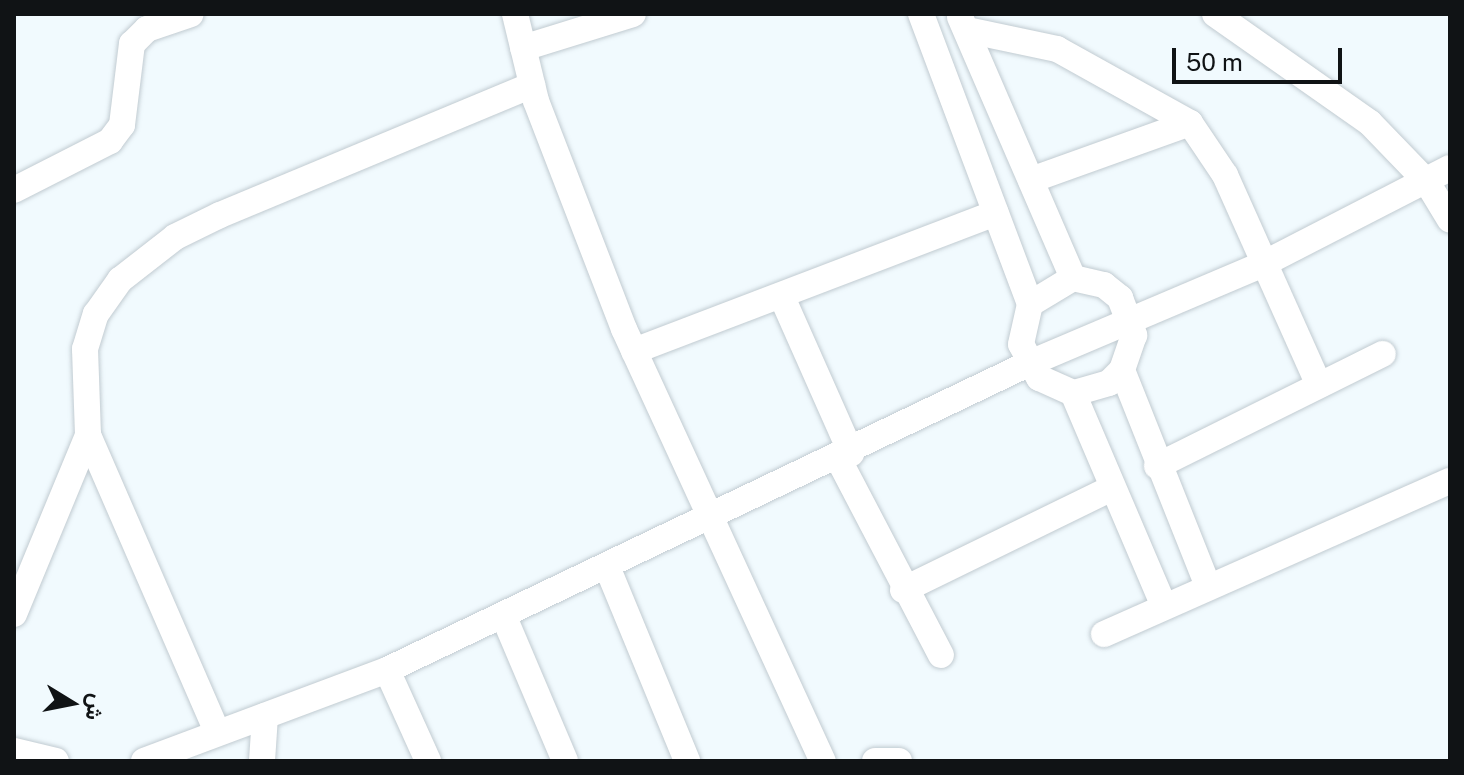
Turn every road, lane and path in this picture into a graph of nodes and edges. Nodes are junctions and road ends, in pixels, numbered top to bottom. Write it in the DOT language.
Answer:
graph roads {
  1 [pos="191,14"];
  2 [pos="515,14"];
  3 [pos="633,14"];
  4 [pos="921,14"];
  5 [pos="1215,14"];
  6 [pos="963,22"];
  7 [pos="523,48"];
  8 [pos="532,85"];
  9 [pos="1190,123"];
  10 [pos="1450,168"];
  11 [pos="1031,180"];
  12 [pos="1427,182"];
  13 [pos="14,190"];
  14 [pos="996,213"];
  15 [pos="1450,220"];
  16 [pos="1261,265"];
  17 [pos="1073,278"];
  18 [pos="782,297"];
  19 [pos="1030,304"];
  20 [pos="1130,316"];
  21 [pos="634,351"];
  22 [pos="1383,354"];
  23 [pos="1028,364"];
  24 [pos="1122,370"];
  25 [pos="1319,385"];
  26 [pos="1073,393"];
  27 [pos="88,435"];
  28 [pos="845,456"];
  29 [pos="1157,466"];
  30 [pos="1450,481"];
  31 [pos="1110,489"];
  32 [pos="712,518"];
  33 [pos="608,569"];
  34 [pos="1207,584"];
  35 [pos="903,590"];
  36 [pos="1164,606"];
  37 [pos="14,614"];
  38 [pos="504,617"];
  39 [pos="1104,634"];
  40 [pos="941,655"];
  41 [pos="387,670"];
  42 [pos="265,716"];
  43 [pos="217,732"];
  44 [pos="14,751"];
  45 [pos="265,758"];
  46 [pos="56,761"];
  47 [pos="144,761"];
  48 [pos="428,761"];
  49 [pos="565,761"];
  50 [pos="687,761"];
  51 [pos="823,761"];
  52 [pos="875,761"];
  53 [pos="899,761"];
  1 -- 13 [label="street"];
  2 -- 7 [label="street"];
  3 -- 7 [label="street"];
  4 -- 14 [label="street"];
  5 -- 12 [label="street"];
  6 -- 9 [label="street"];
  6 -- 11 [label="street"];
  7 -- 8 [label="street"];
  8 -- 21 [label="street"];
  8 -- 27 [label="street"];
  9 -- 11 [label="street"];
  9 -- 16 [label="street"];
  10 -- 12 [label="street"];
  11 -- 17 [label="street"];
  12 -- 15 [label="street"];
  12 -- 16 [label="street"];
  14 -- 18 [label="street"];
  14 -- 19 [label="street"];
  16 -- 20 [label="street"];
  16 -- 25 [label="street"];
  17 -- 19 [label="street"];
  17 -- 20 [label="street"];
  18 -- 21 [label="street"];
  18 -- 28 [label="street"];
  19 -- 23 [label="street"];
  20 -- 23 [label="street"];
  20 -- 24 [label="street"];
  21 -- 32 [label="street"];
  22 -- 25 [label="street"];
  23 -- 26 [label="street"];
  23 -- 28 [label="street"];
  24 -- 26 [label="street"];
  24 -- 29 [label="street"];
  25 -- 29 [label="street"];
  26 -- 31 [label="street"];
  27 -- 37 [label="street"];
  27 -- 43 [label="street"];
  28 -- 32 [label="street"];
  28 -- 35 [label="street"];
  29 -- 34 [label="street"];
  30 -- 34 [label="street"];
  31 -- 35 [label="street"];
  31 -- 36 [label="street"];
  32 -- 33 [label="street"];
  32 -- 51 [label="street"];
  33 -- 38 [label="street"];
  33 -- 50 [label="street"];
  34 -- 36 [label="street"];
  35 -- 40 [label="street"];
  36 -- 39 [label="street"];
  38 -- 41 [label="street"];
  38 -- 49 [label="street"];
  41 -- 42 [label="street"];
  41 -- 48 [label="street"];
  42 -- 43 [label="street"];
  42 -- 45 [label="street"];
  43 -- 47 [label="street"];
  44 -- 46 [label="street"];
  52 -- 53 [label="street"];
}
